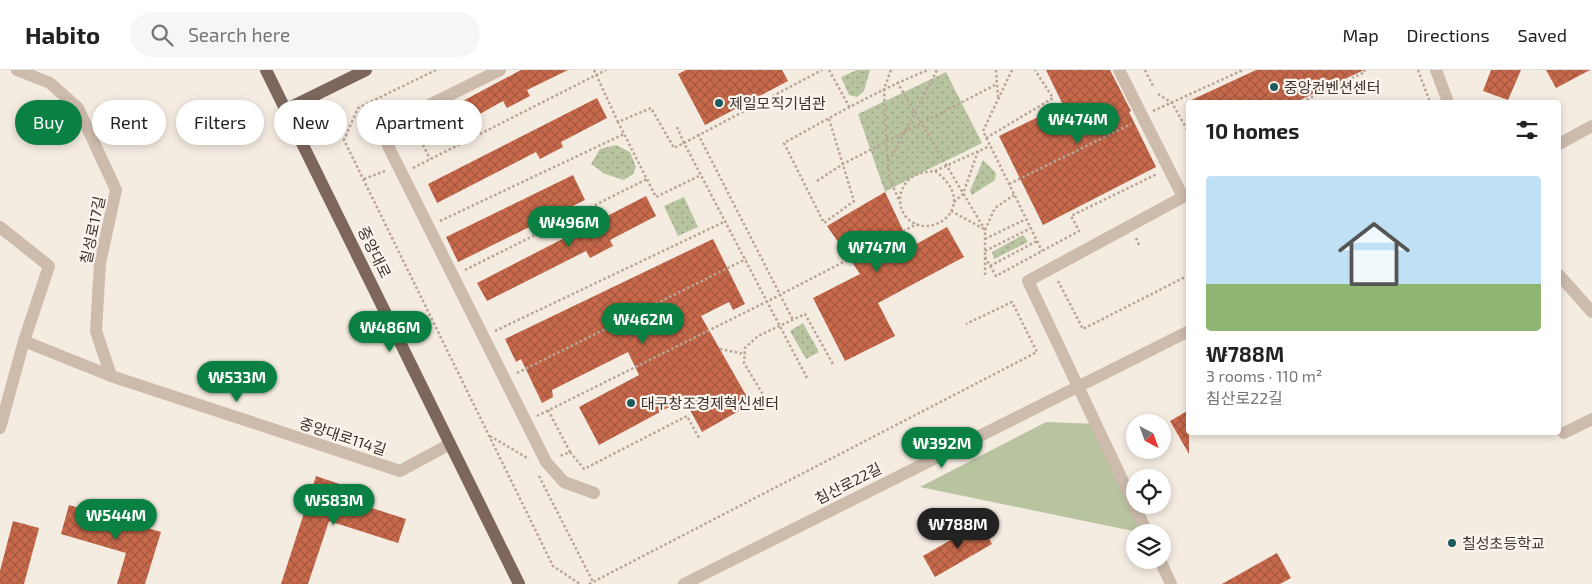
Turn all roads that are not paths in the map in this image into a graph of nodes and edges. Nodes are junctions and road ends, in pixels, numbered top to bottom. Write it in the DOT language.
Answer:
graph roads {
  1 [pos="18,70"];
  2 [pos="266,70"];
  3 [pos="366,70"];
  4 [pos="500,70"];
  5 [pos="1119,70"];
  6 [pos="1436,70"];
  7 [pos="282,100"];
  8 [pos="305,100"];
  9 [pos="1447,100"];
  10 [pos="1592,126"];
  11 [pos="1561,143"];
  12 [pos="305,145"];
  13 [pos="0,227"];
  14 [pos="1561,277"];
  15 [pos="1592,312"];
  16 [pos="1186,332"];
  17 [pos="24,341"];
  18 [pos="111,376"];
  19 [pos="1077,386"];
  20 [pos="1592,419"];
  21 [pos="0,428"];
  22 [pos="1564,433"];
  23 [pos="450,444"];
  24 [pos="594,493"];
  25 [pos="1143,524"];
  26 [pos="1164,569"];
  27 [pos="519,584"];
  28 [pos="684,584"];
  29 [pos="1171,584"];
  1 -- 18 [label="street, 칠성로17길"];
  2 -- 7 [label="main road, 중앙대로"];
  3 -- 8 [label="main road"];
  4 -- 24 [label="street"];
  5 -- 19 [label="street"];
  6 -- 9 [label="street"];
  10 -- 11 [label="street"];
  12 -- 23 [label="main road, 중앙대로"];
  13 -- 17 [label="street"];
  14 -- 15 [label="street"];
  16 -- 19 [label="street, 침산로22길"];
  17 -- 18 [label="street, 중앙대로114길"];
  17 -- 21 [label="street"];
  18 -- 23 [label="street, 중앙대로114길"];
  19 -- 25 [label="street"];
  19 -- 28 [label="street, 침산로22길"];
  20 -- 22 [label="street"];
  23 -- 27 [label="main road, 중앙대로"];
  26 -- 29 [label="street"];
}
